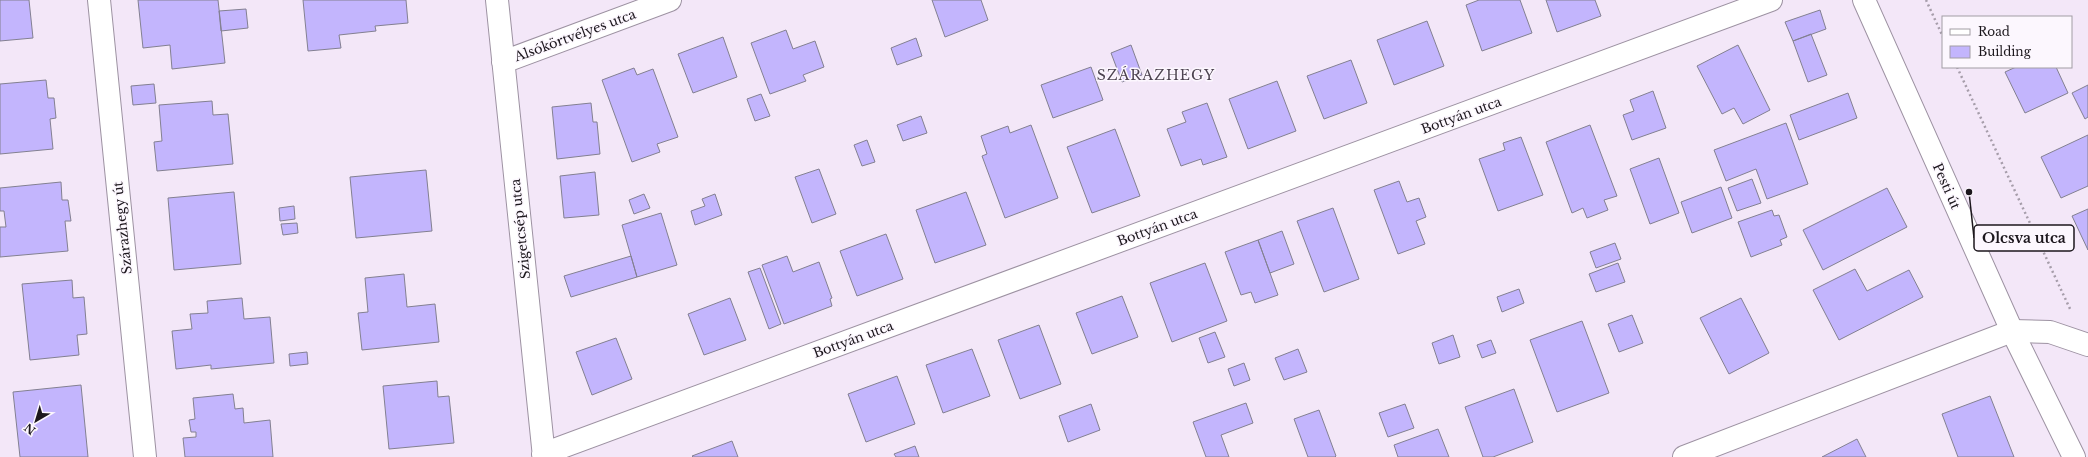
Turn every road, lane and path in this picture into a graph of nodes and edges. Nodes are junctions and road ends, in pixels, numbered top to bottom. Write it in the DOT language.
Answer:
graph roads {
  1 [pos="100,0"];
  2 [pos="497,0"];
  3 [pos="670,0"];
  4 [pos="1771,0"];
  5 [pos="1864,0"];
  6 [pos="1926,0"];
  7 [pos="1942,35"];
  8 [pos="503,62"];
  9 [pos="1957,68"];
  10 [pos="2012,331"];
  11 [pos="2088,345"];
  12 [pos="544,455"];
  13 [pos="145,457"];
  14 [pos="1684,457"];
  15 [pos="2074,457"];
  1 -- 13 [label="street, Szárazhegy út"];
  2 -- 8 [label="street, Szigetcsép utca"];
  3 -- 8 [label="street, Alsókörtvélyes utca"];
  4 -- 12 [label="street, Bottyán utca"];
  5 -- 10 [label="street, Pesti út"];
  6 -- 7 [label="path"];
  8 -- 12 [label="street, Szigetcsép utca"];
  9 -- 11 [label="path"];
  10 -- 11 [label="street"];
  10 -- 14 [label="street"];
  10 -- 15 [label="street, Pesti út"];
}
